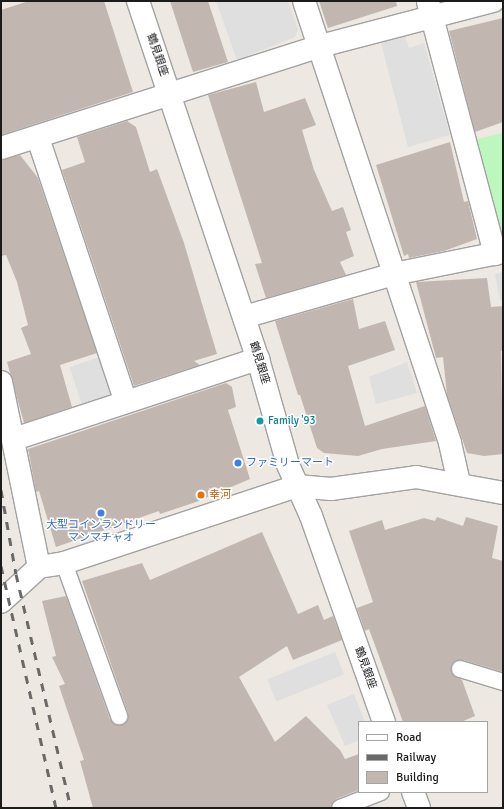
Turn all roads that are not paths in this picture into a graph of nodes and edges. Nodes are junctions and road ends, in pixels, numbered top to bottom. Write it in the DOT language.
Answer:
graph roads {
  1 [pos="138,1"];
  2 [pos="304,1"];
  3 [pos="493,1"];
  4 [pos="430,8"];
  5 [pos="320,46"];
  6 [pos="170,93"];
  7 [pos="38,138"];
  8 [pos="1,148"];
  9 [pos="499,253"];
  10 [pos="394,274"];
  11 [pos="244,317"];
  12 [pos="258,359"];
  13 [pos="1,382"];
  14 [pos="126,402"];
  15 [pos="14,439"];
  16 [pos="459,483"];
  17 [pos="297,486"];
  18 [pos="503,493"];
  19 [pos="64,563"];
  20 [pos="39,567"];
  21 [pos="1,602"];
  22 [pos="460,669"];
  23 [pos="503,682"];
  24 [pos="120,716"];
  25 [pos="384,721"];
  26 [pos="378,793"];
  27 [pos="412,793"];
  28 [pos="340,808"];
  29 [pos="419,808"];
  1 -- 6 [label="street, 鶴見銀座"];
  2 -- 5 [label="street"];
  3 -- 4 [label="street"];
  4 -- 5 [label="street"];
  4 -- 9 [label="street"];
  5 -- 6 [label="street"];
  5 -- 10 [label="street"];
  6 -- 7 [label="street"];
  6 -- 11 [label="street, 鶴見銀座"];
  7 -- 8 [label="street"];
  7 -- 14 [label="street"];
  9 -- 10 [label="street"];
  10 -- 11 [label="street"];
  10 -- 16 [label="street"];
  11 -- 12 [label="street, 鶴見銀座"];
  12 -- 14 [label="street"];
  12 -- 17 [label="street, 鶴見銀座"];
  13 -- 15 [label="street"];
  14 -- 15 [label="street"];
  15 -- 20 [label="street"];
  16 -- 17 [label="street"];
  16 -- 18 [label="street"];
  17 -- 19 [label="street"];
  17 -- 25 [label="street, 鶴見銀座"];
  19 -- 20 [label="street"];
  19 -- 24 [label="lane"];
  20 -- 21 [label="street"];
  22 -- 23 [label="lane"];
  26 -- 28 [label="lane"];
  27 -- 29 [label="street"];
}
